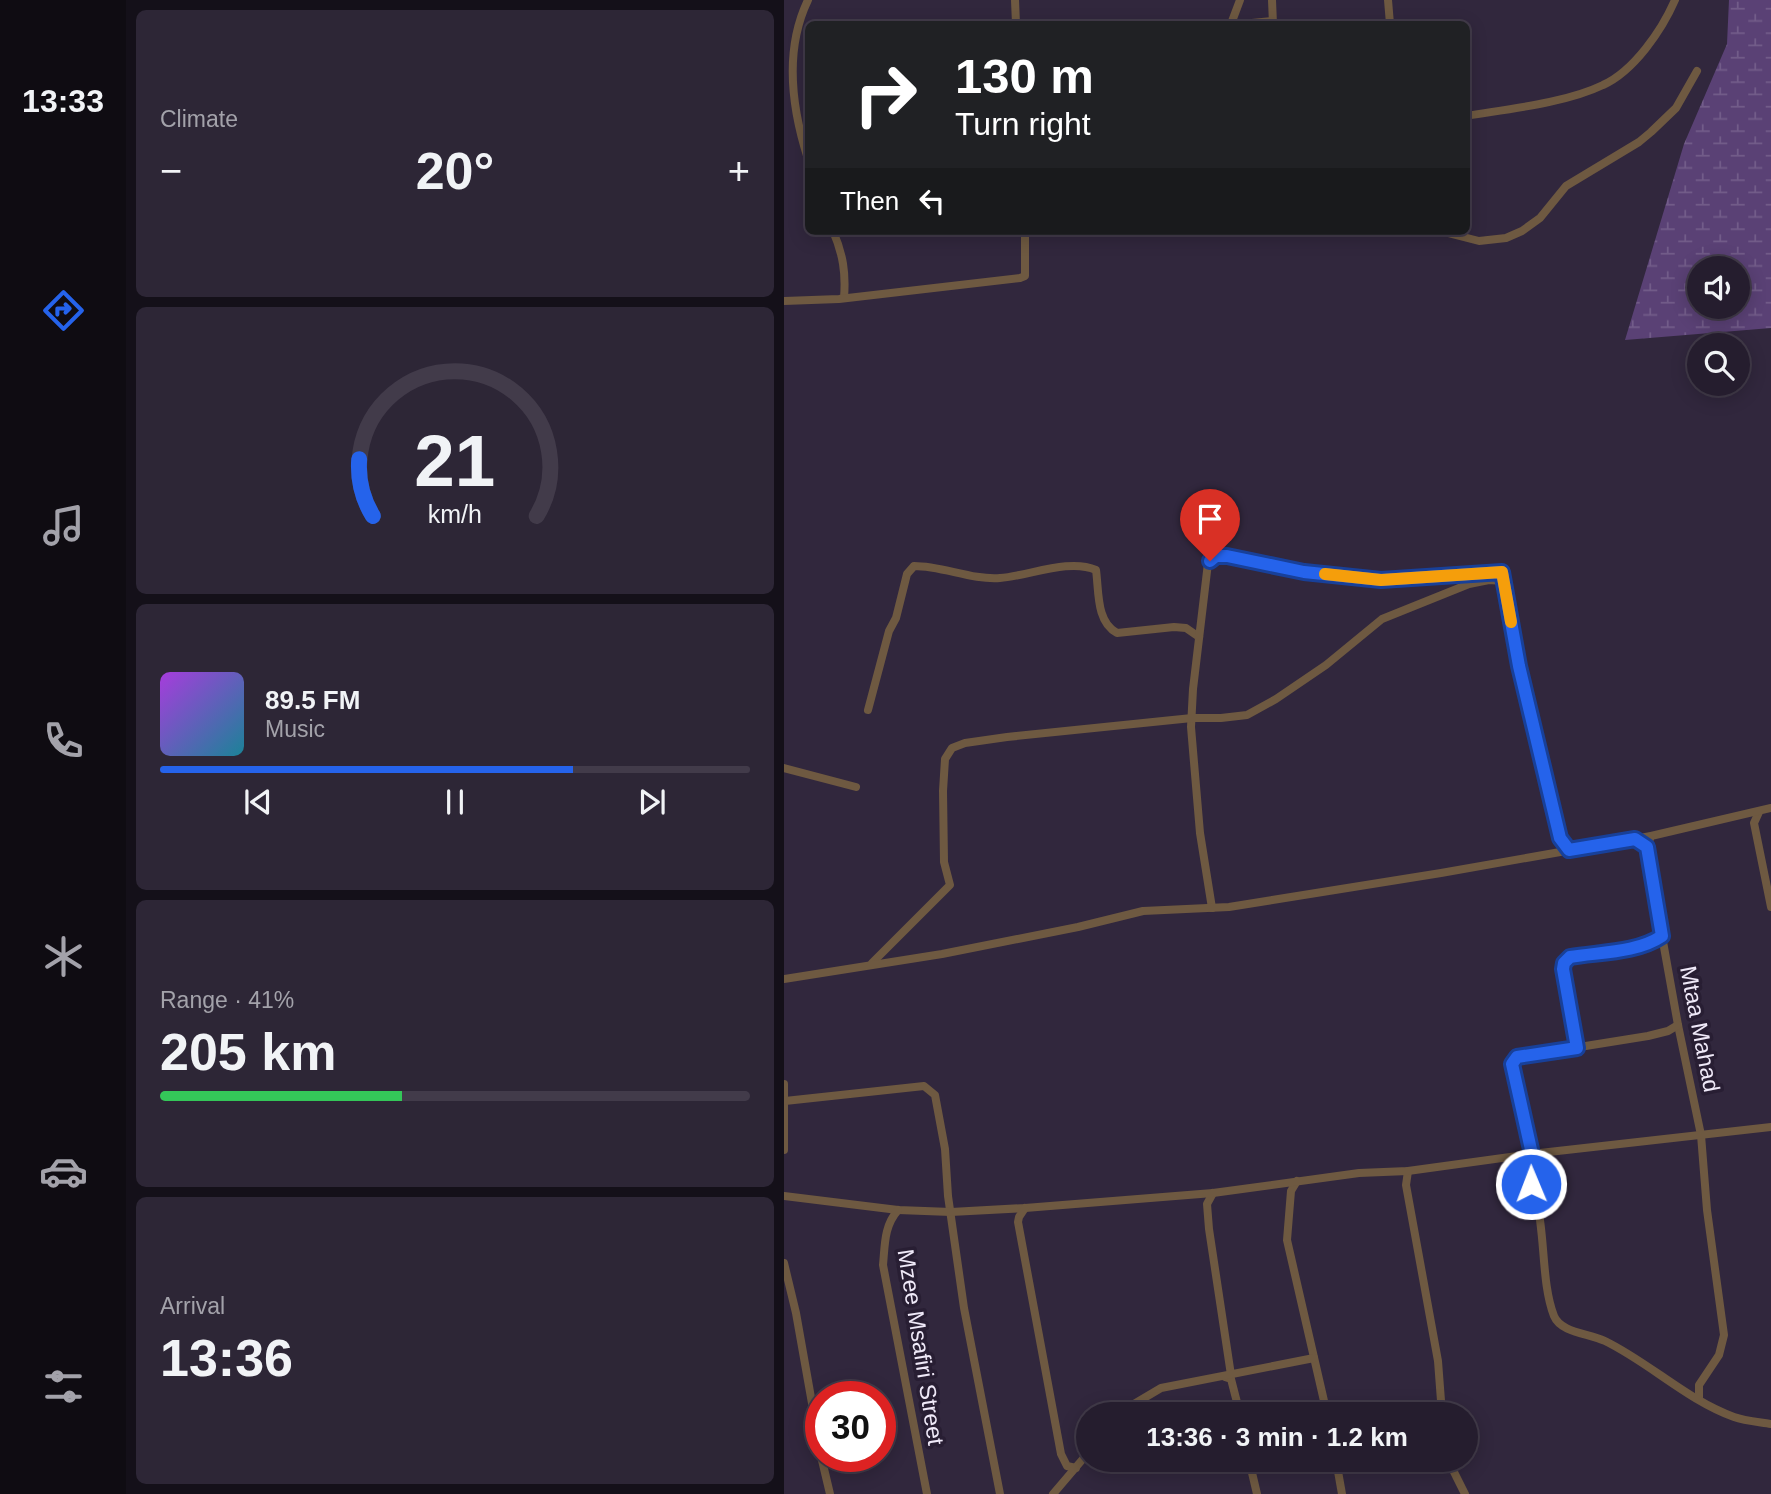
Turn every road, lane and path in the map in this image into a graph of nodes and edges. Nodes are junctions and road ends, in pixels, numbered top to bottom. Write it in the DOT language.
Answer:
graph roads {
  1 [pos="808,0"];
  2 [pos="1015,0"];
  3 [pos="1240,0"];
  4 [pos="1272,0"];
  5 [pos="1388,0"];
  6 [pos="1675,0"];
  7 [pos="1016,21"];
  8 [pos="1232,21"];
  9 [pos="1273,21"];
  10 [pos="1390,21"];
  11 [pos="1697,71"];
  12 [pos="1470,115"];
  13 [pos="805,149"];
  14 [pos="835,235"];
  15 [pos="1025,235"];
  16 [pos="1456,235"];
  17 [pos="844,298"];
  18 [pos="784,301"];
  19 [pos="1504,581"];
  20 [pos="1201,620"];
  21 [pos="1186,628"];
  22 [pos="1199,637"];
  23 [pos="1192,707"];
  24 [pos="868,710"];
  25 [pos="1192,718"];
  26 [pos="1202,718"];
  27 [pos="784,768"];
  28 [pos="856,787"];
  29 [pos="1771,808"];
  30 [pos="1759,811"];
  31 [pos="1740,815"];
  32 [pos="1754,823"];
  33 [pos="1651,836"];
  34 [pos="1635,839"];
  35 [pos="1647,847"];
  36 [pos="1569,850"];
  37 [pos="1771,907"];
  38 [pos="1212,908"];
  39 [pos="1662,936"];
  40 [pos="872,963"];
  41 [pos="784,979"];
  42 [pos="1678,1024"];
  43 [pos="1577,1048"];
  44 [pos="784,1084"];
  45 [pos="785,1101"];
  46 [pos="1771,1127"];
  47 [pos="1701,1135"];
  48 [pos="784,1150"];
  49 [pos="1532,1154"];
  50 [pos="1515,1157"];
  51 [pos="1525,1168"];
  52 [pos="1397,1171"];
  53 [pos="1408,1171"];
  54 [pos="1407,1181"];
  55 [pos="784,1187"];
  56 [pos="1288,1187"];
  57 [pos="1213,1193"];
  58 [pos="787,1198"];
  59 [pos="1006,1208"];
  60 [pos="1025,1208"];
  61 [pos="898,1210"];
  62 [pos="951,1212"];
  63 [pos="1018,1222"];
  64 [pos="784,1262"];
  65 [pos="1314,1358"];
  66 [pos="1228,1376"];
  67 [pos="808,1381"];
  68 [pos="1699,1399"];
  69 [pos="1137,1402"];
  70 [pos="1238,1402"];
  71 [pos="1324,1402"];
  72 [pos="1441,1402"];
  73 [pos="1771,1424"];
  74 [pos="1076,1468"];
  75 [pos="825,1472"];
  76 [pos="1252,1472"];
  77 [pos="1338,1472"];
  78 [pos="1454,1472"];
  79 [pos="830,1494"];
  80 [pos="927,1494"];
  81 [pos="1000,1494"];
  82 [pos="1054,1494"];
  83 [pos="1257,1494"];
  84 [pos="1342,1494"];
  85 [pos="1465,1494"];
  1 -- 13 [label="street"];
  2 -- 7 [label="street"];
  3 -- 8 [label="street"];
  4 -- 9 [label="street"];
  5 -- 10 [label="street"];
  6 -- 12 [label="street"];
  11 -- 16 [label="street"];
  14 -- 17 [label="street"];
  15 -- 17 [label="street"];
  17 -- 18 [label="street"];
  19 -- 20 [label="street"];
  19 -- 26 [label="street"];
  19 -- 36 [label="street"];
  20 -- 21 [label="street"];
  20 -- 22 [label="street"];
  21 -- 22 [label="street"];
  21 -- 24 [label="street"];
  22 -- 23 [label="street"];
  23 -- 25 [label="street"];
  23 -- 26 [label="street"];
  25 -- 26 [label="street"];
  25 -- 38 [label="street"];
  25 -- 40 [label="street"];
  27 -- 28 [label="street"];
  29 -- 30 [label="street"];
  30 -- 31 [label="street"];
  30 -- 32 [label="street"];
  31 -- 32 [label="street"];
  31 -- 33 [label="street"];
  32 -- 37 [label="street"];
  33 -- 34 [label="street"];
  33 -- 35 [label="street, Mtaa Mahad"];
  34 -- 35 [label="street"];
  34 -- 36 [label="street"];
  35 -- 39 [label="street, Mtaa Mahad"];
  36 -- 38 [label="street"];
  38 -- 40 [label="street"];
  39 -- 42 [label="street, Mtaa Mahad"];
  39 -- 43 [label="street"];
  40 -- 41 [label="street"];
  42 -- 43 [label="street"];
  42 -- 47 [label="street, Mtaa Mahad"];
  43 -- 49 [label="street"];
  44 -- 45 [label="street"];
  45 -- 48 [label="street"];
  45 -- 62 [label="street"];
  46 -- 47 [label="street"];
  47 -- 49 [label="street"];
  47 -- 68 [label="street, Mtaa Mahad"];
  49 -- 50 [label="street"];
  49 -- 51 [label="street"];
  50 -- 51 [label="street"];
  50 -- 53 [label="street"];
  51 -- 68 [label="street"];
  52 -- 53 [label="street"];
  52 -- 54 [label="street"];
  52 -- 56 [label="street"];
  53 -- 54 [label="street"];
  54 -- 72 [label="street"];
  55 -- 58 [label="street"];
  56 -- 57 [label="street"];
  56 -- 65 [label="street"];
  57 -- 60 [label="street"];
  57 -- 66 [label="street"];
  58 -- 61 [label="street"];
  59 -- 60 [label="street"];
  59 -- 62 [label="street"];
  59 -- 63 [label="street"];
  60 -- 63 [label="street"];
  61 -- 62 [label="street"];
  61 -- 80 [label="street, Mzee Msafiri Street"];
  62 -- 81 [label="street"];
  63 -- 74 [label="street"];
  64 -- 67 [label="street"];
  65 -- 66 [label="street"];
  65 -- 71 [label="street"];
  66 -- 69 [label="street"];
  66 -- 70 [label="street"];
  68 -- 73 [label="street"];
  74 -- 82 [label="street"];
  75 -- 79 [label="street"];
  76 -- 83 [label="street"];
  77 -- 84 [label="street"];
  78 -- 85 [label="street"];
}
